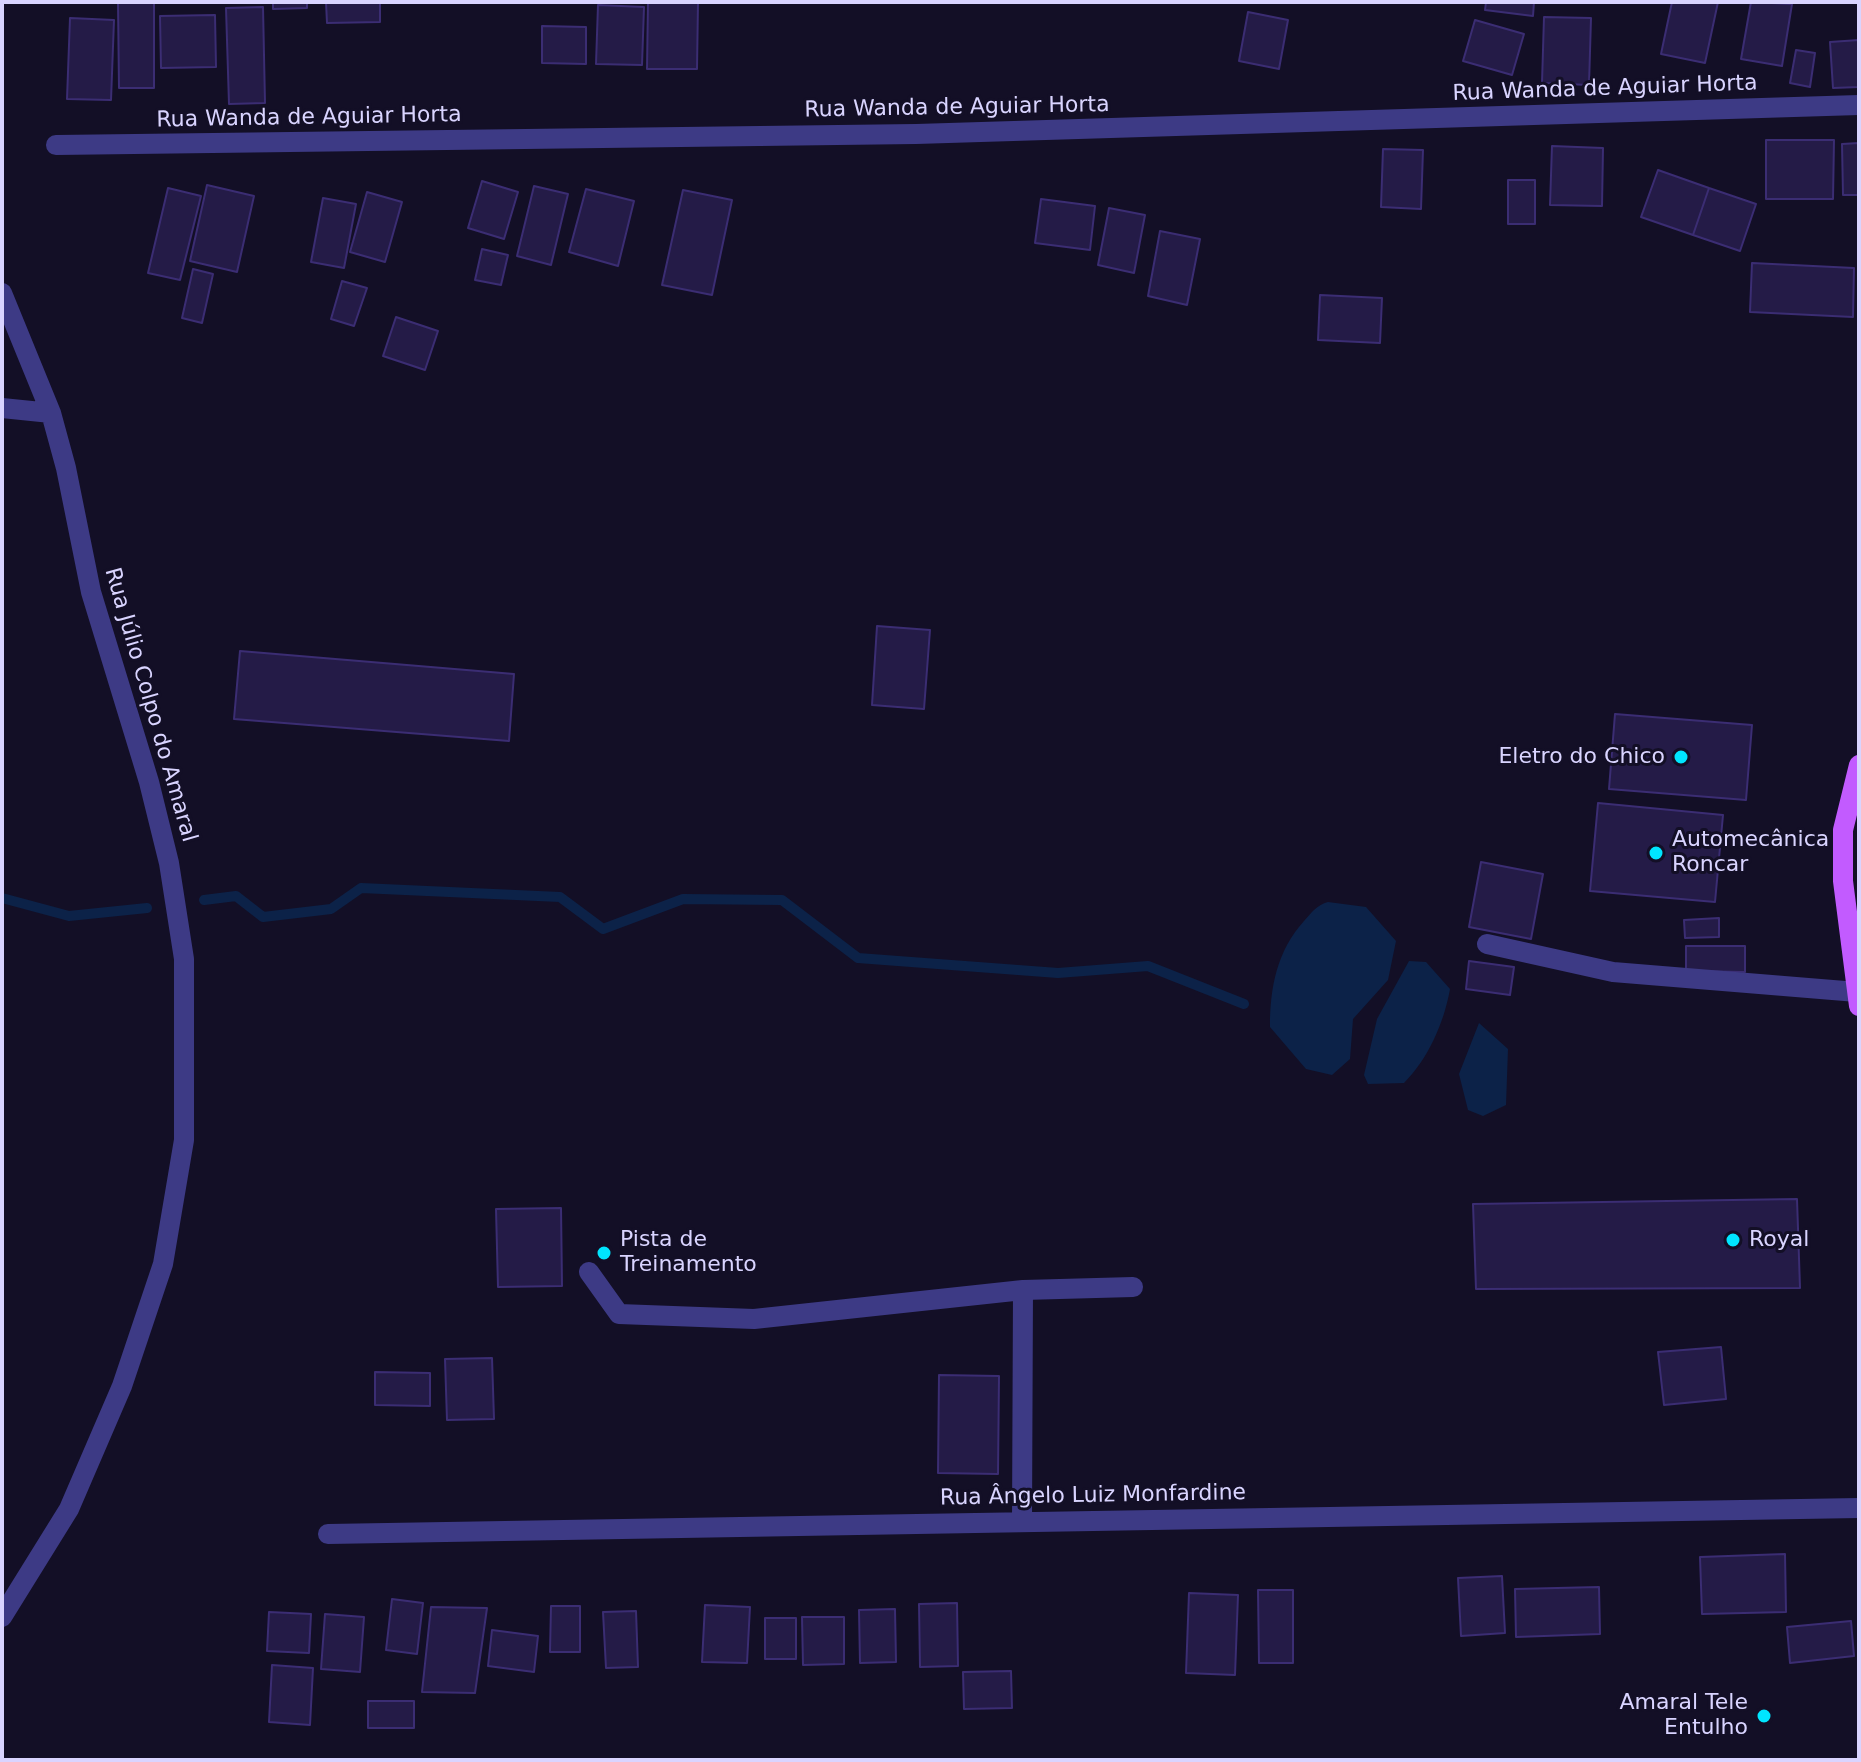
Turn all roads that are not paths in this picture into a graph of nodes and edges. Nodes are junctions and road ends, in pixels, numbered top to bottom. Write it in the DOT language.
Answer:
graph roads {
  1 [pos="1859,105"];
  2 [pos="56,145"];
  3 [pos="2,293"];
  4 [pos="2,408"];
  5 [pos="51,413"];
  6 [pos="1859,765"];
  7 [pos="1487,944"];
  8 [pos="1858,999"];
  9 [pos="589,1272"];
  10 [pos="1133,1287"];
  11 [pos="1023,1290"];
  12 [pos="1859,1508"];
  13 [pos="1022,1521"];
  14 [pos="328,1534"];
  15 [pos="2,1617"];
  1 -- 2 [label="street, Rua Wanda de Aguiar Horta"];
  3 -- 5 [label="street, Rua Júlio Colpo do Amaral"];
  4 -- 5 [label="street"];
  5 -- 15 [label="street, Rua Júlio Colpo do Amaral"];
  6 -- 8 [label="main road"];
  7 -- 8 [label="street"];
  9 -- 11 [label="street"];
  10 -- 11 [label="street"];
  11 -- 13 [label="street"];
  12 -- 13 [label="street, Rua Ângelo Luiz Monfardine"];
  13 -- 14 [label="street, Rua Ângelo Luiz Monfardine"];
}
